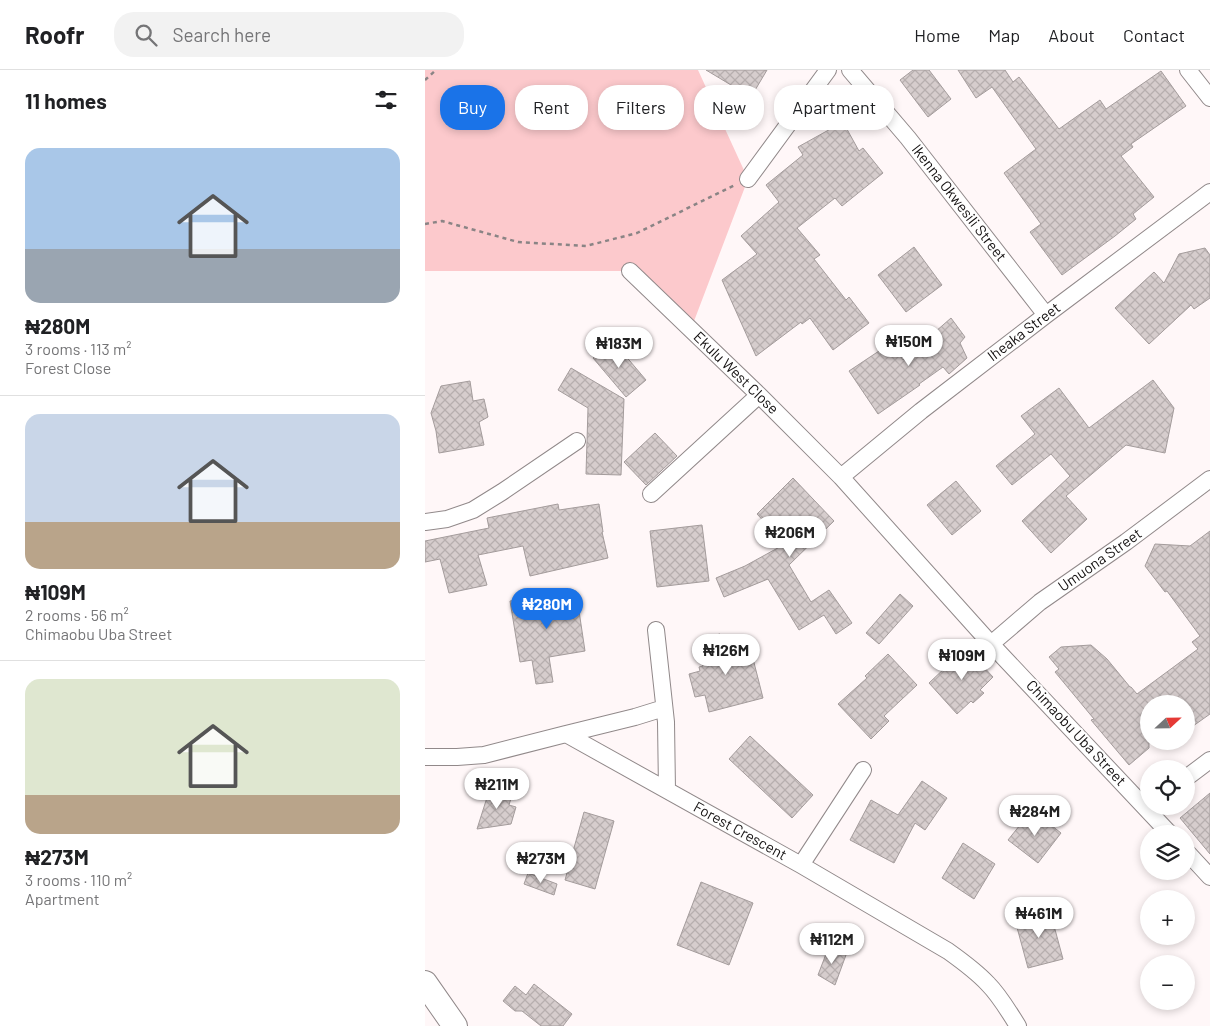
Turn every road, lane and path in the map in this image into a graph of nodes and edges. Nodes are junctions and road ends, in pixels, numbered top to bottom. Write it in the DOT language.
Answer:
graph roads {
  1 [pos="436,70"];
  2 [pos="828,70"];
  3 [pos="850,70"];
  4 [pos="1189,70"];
  5 [pos="425,80"];
  6 [pos="1210,98"];
  7 [pos="748,179"];
  8 [pos="1210,192"];
  9 [pos="425,224"];
  10 [pos="630,271"];
  11 [pos="1046,315"];
  12 [pos="759,394"];
  13 [pos="577,441"];
  14 [pos="841,476"];
  15 [pos="1210,479"];
  16 [pos="651,494"];
  17 [pos="425,522"];
  18 [pos="656,630"];
  19 [pos="991,644"];
  20 [pos="664,708"];
  21 [pos="567,734"];
  22 [pos="425,757"];
  23 [pos="1210,760"];
  24 [pos="863,770"];
  25 [pos="1195,771"];
  26 [pos="667,790"];
  27 [pos="1140,797"];
  28 [pos="1195,861"];
  29 [pos="801,865"];
  30 [pos="1210,877"];
  31 [pos="425,983"];
  32 [pos="455,1026"];
  33 [pos="1018,1026"];
  1 -- 5 [label="path"];
  2 -- 7 [label="street"];
  3 -- 11 [label="street, Ikenna Okwesili Street"];
  4 -- 6 [label="street"];
  7 -- 9 [label="path"];
  8 -- 11 [label="street, Iheaka Street"];
  10 -- 12 [label="street, Ekulu West Close"];
  11 -- 14 [label="street, Iheaka Street"];
  12 -- 14 [label="street, Ekulu West Close"];
  12 -- 16 [label="street"];
  13 -- 17 [label="street"];
  14 -- 19 [label="street, Chimaobu Uba Street"];
  15 -- 19 [label="street, Umuona Street"];
  18 -- 20 [label="street"];
  19 -- 27 [label="street, Chimaobu Uba Street"];
  20 -- 21 [label="street"];
  20 -- 26 [label="street"];
  21 -- 22 [label="street"];
  21 -- 26 [label="street, Forest Crescent"];
  23 -- 25 [label="street"];
  24 -- 29 [label="street"];
  26 -- 29 [label="street, Forest Crescent"];
  28 -- 30 [label="street"];
  29 -- 33 [label="street, Forest Crescent"];
  31 -- 32 [label="street"];
}
